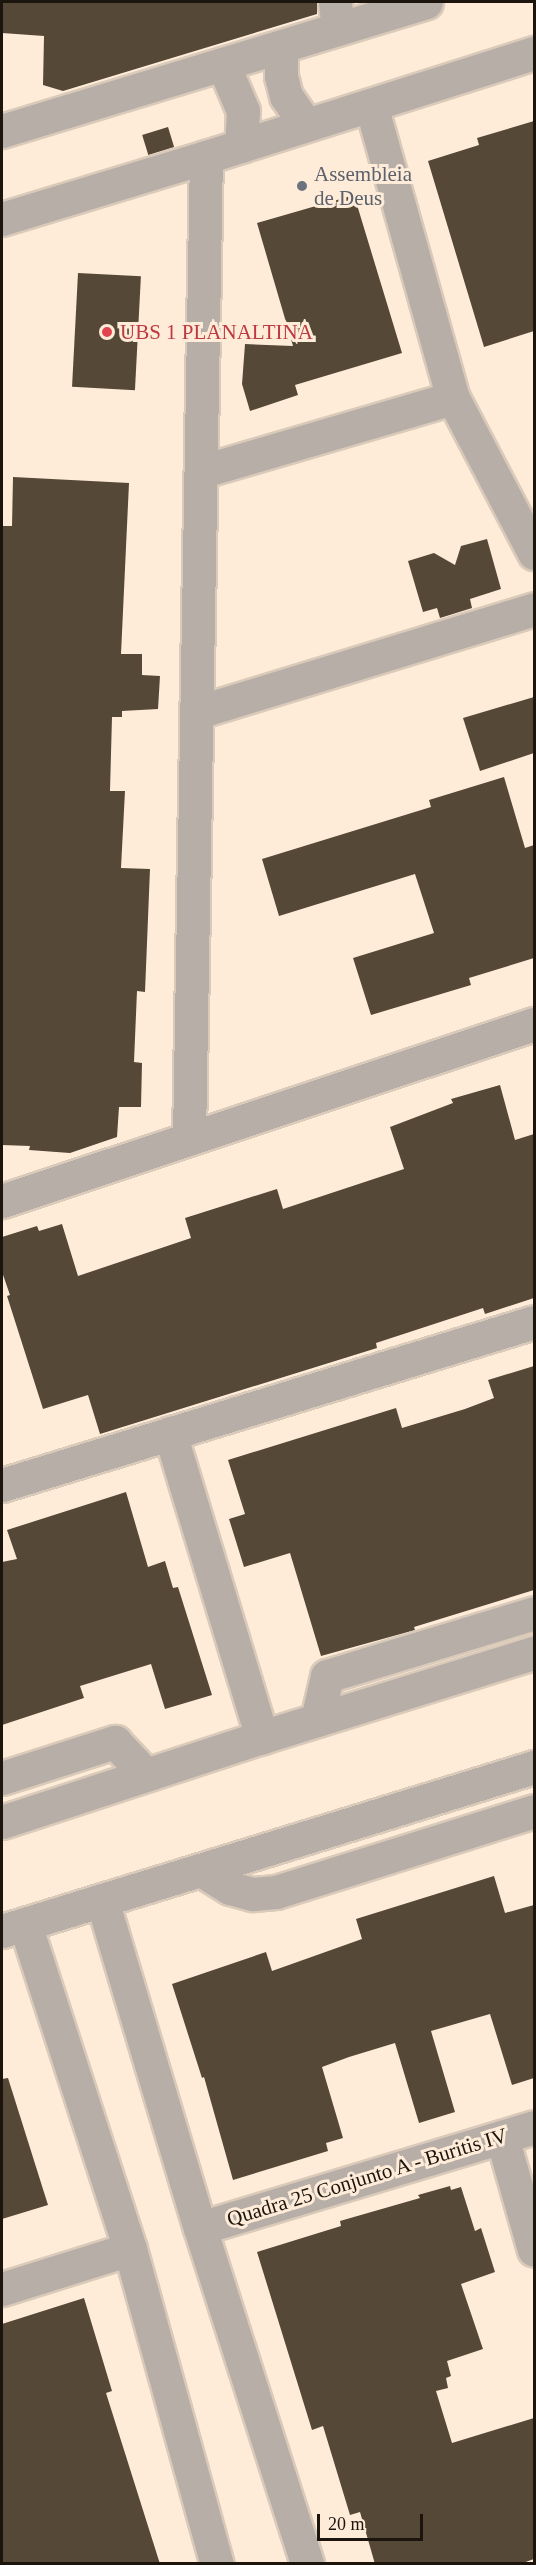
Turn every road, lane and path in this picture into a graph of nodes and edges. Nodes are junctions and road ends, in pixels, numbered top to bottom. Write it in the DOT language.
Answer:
graph roads {
  1 [pos="426,2"];
  2 [pos="337,15"];
  3 [pos="281,47"];
  4 [pos="534,52"];
  5 [pos="223,64"];
  6 [pos="371,105"];
  7 [pos="306,125"];
  8 [pos="2,131"];
  9 [pos="241,146"];
  10 [pos="206,157"];
  11 [pos="2,219"];
  12 [pos="453,398"];
  13 [pos="202,471"];
  14 [pos="534,553"];
  15 [pos="534,609"];
  16 [pos="198,712"];
  17 [pos="534,1024"];
  18 [pos="189,1138"];
  19 [pos="2,1201"];
  20 [pos="534,1322"];
  21 [pos="170,1433"];
  22 [pos="2,1485"];
  23 [pos="534,1613"];
  24 [pos="534,1653"];
  25 [pos="317,1720"];
  26 [pos="262,1737"];
  27 [pos="534,1767"];
  28 [pos="146,1774"];
  29 [pos="2,1778"];
  30 [pos="534,1811"];
  31 [pos="2,1822"];
  32 [pos="201,1870"];
  33 [pos="102,1900"];
  34 [pos="13,1927"];
  35 [pos="534,2127"];
  36 [pos="502,2137"];
  37 [pos="200,2228"];
  38 [pos="130,2248"];
  39 [pos="534,2250"];
  40 [pos="2,2289"];
  41 [pos="217,2564"];
  42 [pos="307,2564"];
  1 -- 2 [label="street"];
  2 -- 3 [label="street"];
  3 -- 5 [label="street"];
  3 -- 7 [label="street"];
  4 -- 6 [label="street"];
  5 -- 8 [label="street"];
  5 -- 9 [label="street"];
  6 -- 7 [label="street"];
  6 -- 12 [label="street"];
  7 -- 9 [label="street"];
  9 -- 10 [label="street"];
  10 -- 11 [label="street"];
  10 -- 13 [label="street"];
  12 -- 13 [label="street"];
  12 -- 14 [label="street"];
  13 -- 16 [label="street"];
  15 -- 16 [label="street"];
  16 -- 18 [label="street"];
  17 -- 18 [label="street"];
  18 -- 19 [label="street"];
  20 -- 21 [label="street"];
  21 -- 22 [label="street"];
  21 -- 26 [label="street"];
  23 -- 25 [label="street"];
  24 -- 25 [label="street"];
  25 -- 26 [label="street"];
  26 -- 28 [label="street"];
  27 -- 32 [label="street"];
  28 -- 29 [label="street"];
  28 -- 31 [label="street"];
  30 -- 32 [label="street"];
  32 -- 33 [label="street"];
  33 -- 34 [label="street"];
  33 -- 37 [label="street"];
  34 -- 38 [label="street"];
  35 -- 36 [label="street, Quadra 25 Conjunto A - Buritis IV"];
  36 -- 37 [label="street, Quadra 25 Conjunto A - Buritis IV"];
  36 -- 39 [label="street"];
  37 -- 42 [label="street"];
  38 -- 40 [label="street"];
  38 -- 41 [label="street"];
}
